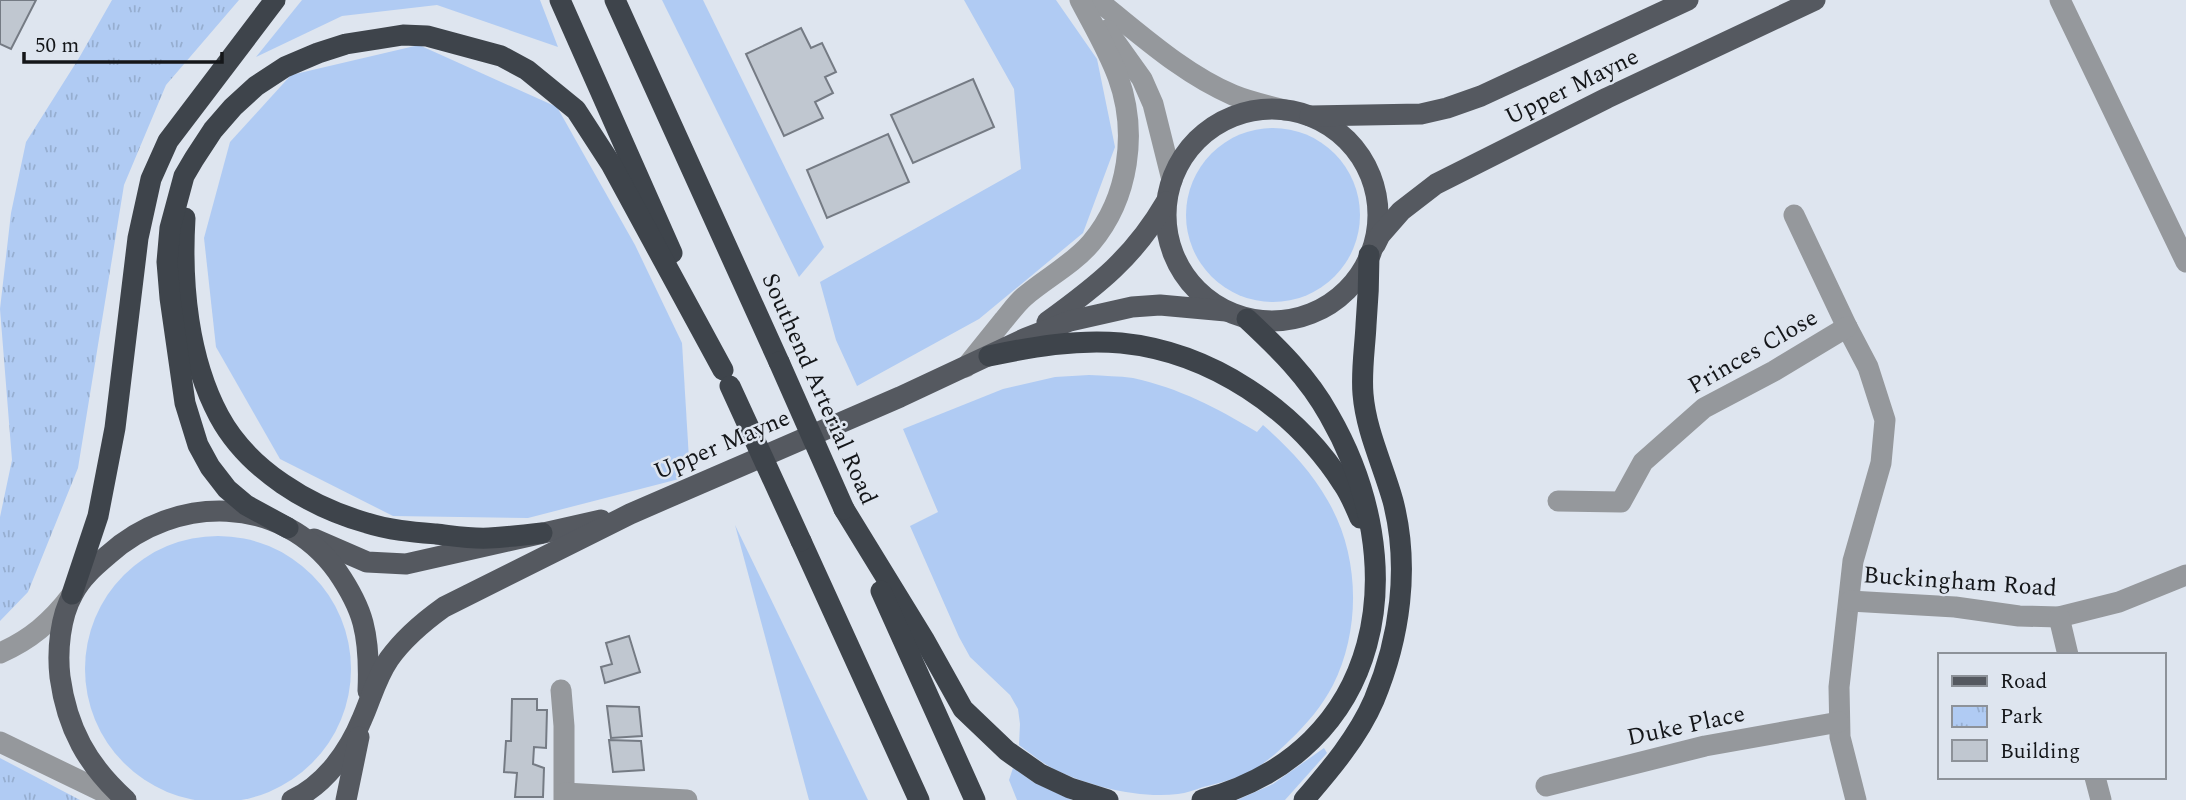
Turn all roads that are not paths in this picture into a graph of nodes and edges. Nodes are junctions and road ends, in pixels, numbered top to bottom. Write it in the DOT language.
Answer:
graph roads {
  1 [pos="275,0"];
  2 [pos="560,0"];
  3 [pos="615,0"];
  4 [pos="1082,0"];
  5 [pos="1097,0"];
  6 [pos="1688,0"];
  7 [pos="1815,0"];
  8 [pos="2060,0"];
  9 [pos="1285,110"];
  10 [pos="1308,116"];
  11 [pos="213,130"];
  12 [pos="1172,180"];
  13 [pos="1167,201"];
  14 [pos="1794,215"];
  15 [pos="2179,232"];
  16 [pos="1371,252"];
  17 [pos="2186,262"];
  18 [pos="1226,311"];
  19 [pos="1247,318"];
  20 [pos="1847,327"];
  21 [pos="1026,338"];
  22 [pos="989,356"];
  23 [pos="966,367"];
  24 [pos="727,378"];
  25 [pos="1558,501"];
  26 [pos="844,509"];
  27 [pos="631,514"];
  28 [pos="288,528"];
  29 [pos="542,533"];
  30 [pos="2186,575"];
  31 [pos="1375,581"];
  32 [pos="72,594"];
  33 [pos="1850,601"];
  34 [pos="2059,617"];
  35 [pos="0,653"];
  36 [pos="2068,653"];
  37 [pos="561,690"];
  38 [pos="363,718"];
  39 [pos="1839,722"];
  40 [pos="0,742"];
  41 [pos="2096,779"];
  42 [pos="1546,786"];
  43 [pos="564,796"];
  44 [pos="120,800"];
  45 [pos="126,800"];
  46 [pos="292,800"];
  47 [pos="346,800"];
  48 [pos="687,800"];
  49 [pos="919,800"];
  50 [pos="975,800"];
  51 [pos="1108,800"];
  52 [pos="1202,800"];
  53 [pos="1304,800"];
  54 [pos="1856,800"];
  55 [pos="2101,800"];
  1 -- 32 [label="highway"];
  2 -- 24 [label="highway"];
  3 -- 26 [label="highway, Southend Arterial Road, bridge"];
  4 -- 12 [label="street"];
  4 -- 23 [label="street"];
  5 -- 9 [label="street"];
  6 -- 10 [label="main road, Upper Mayne"];
  7 -- 16 [label="main road, Upper Mayne"];
  8 -- 15 [label="street"];
  9 -- 10 [label="main road"];
  9 -- 12 [label="main road"];
  10 -- 16 [label="main road"];
  11 -- 24 [label="highway"];
  11 -- 28 [label="highway"];
  11 -- 29 [label="highway"];
  12 -- 13 [label="main road"];
  13 -- 18 [label="main road"];
  13 -- 21 [label="main road, Upper Mayne"];
  14 -- 20 [label="street"];
  15 -- 17 [label="street"];
  16 -- 19 [label="main road"];
  16 -- 53 [label="highway"];
  18 -- 19 [label="main road"];
  18 -- 21 [label="main road, Upper Mayne"];
  19 -- 31 [label="highway"];
  20 -- 25 [label="street, Princes Close"];
  20 -- 33 [label="street"];
  21 -- 22 [label="main road, Upper Mayne"];
  22 -- 23 [label="main road, Upper Mayne"];
  22 -- 31 [label="highway"];
  23 -- 27 [label="main road, Upper Mayne"];
  24 -- 49 [label="highway, bridge"];
  26 -- 50 [label="highway, Southend Arterial Road"];
  26 -- 51 [label="highway"];
  27 -- 29 [label="main road, Upper Mayne"];
  27 -- 38 [label="main road, Upper Mayne"];
  28 -- 29 [label="main road, Upper Mayne"];
  28 -- 32 [label="main road"];
  28 -- 38 [label="main road"];
  30 -- 34 [label="street, Buckingham Road"];
  31 -- 52 [label="highway"];
  32 -- 35 [label="street"];
  32 -- 45 [label="main road"];
  33 -- 34 [label="street, Buckingham Road"];
  33 -- 39 [label="street"];
  34 -- 36 [label="street"];
  37 -- 43 [label="street"];
  38 -- 46 [label="main road"];
  38 -- 47 [label="main road"];
  39 -- 42 [label="street, Duke Place"];
  39 -- 54 [label="street"];
  40 -- 44 [label="street"];
  41 -- 55 [label="street"];
  43 -- 48 [label="street"];
}
